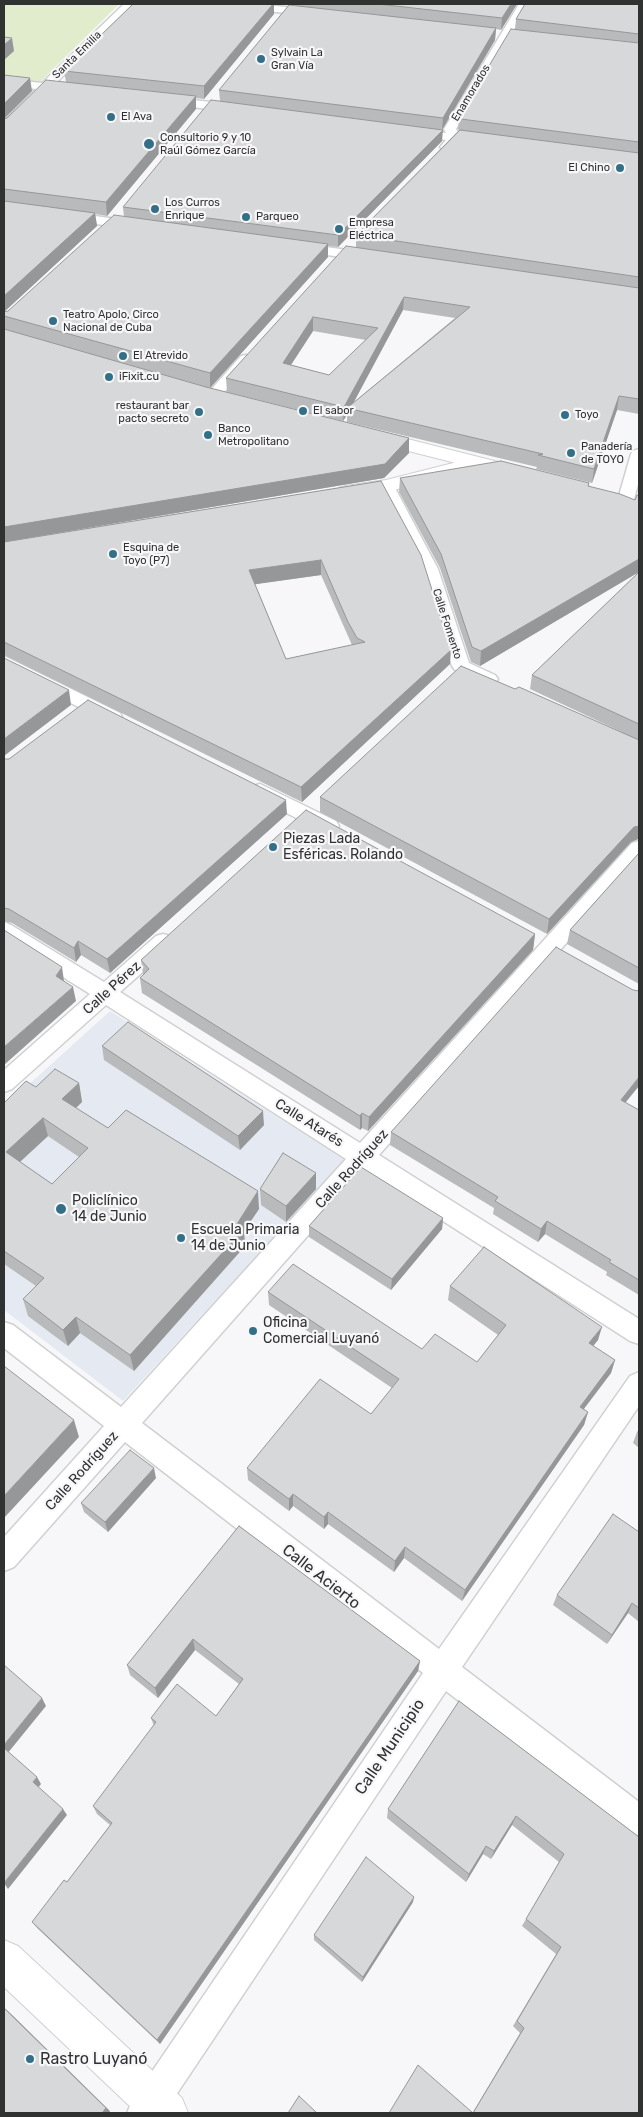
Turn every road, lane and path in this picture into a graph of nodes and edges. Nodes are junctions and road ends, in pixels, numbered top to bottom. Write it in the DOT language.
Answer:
graph roads {
  1 [pos="130,4"];
  2 [pos="227,4"];
  3 [pos="524,4"];
  4 [pos="288,7"];
  5 [pos="324,14"];
  6 [pos="274,25"];
  7 [pos="4,82"];
  8 [pos="44,87"];
  9 [pos="220,91"];
  10 [pos="85,92"];
  11 [pos="151,99"];
  12 [pos="207,105"];
  13 [pos="247,110"];
  14 [pos="196,120"];
  15 [pos="4,127"];
  16 [pos="395,129"];
  17 [pos="455,137"];
  18 [pos="494,142"];
  19 [pos="436,158"];
  20 [pos="124,208"];
  21 [pos="53,214"];
  22 [pos="112,222"];
  23 [pos="150,228"];
  24 [pos="98,235"];
  25 [pos="355,240"];
  26 [pos="284,246"];
  27 [pos="342,253"];
  28 [pos="380,259"];
  29 [pos="329,268"];
  30 [pos="258,346"];
  31 [pos="194,390"];
  32 [pos="213,396"];
  33 [pos="232,400"];
  34 [pos="351,430"];
  35 [pos="639,454"];
  36 [pos="476,463"];
  37 [pos="536,477"];
  38 [pos="386,486"];
  39 [pos="330,495"];
  40 [pos="625,499"];
  41 [pos="4,662"];
  42 [pos="505,687"];
  43 [pos="131,726"];
  44 [pos="244,783"];
  45 [pos="347,836"];
  46 [pos="639,848"];
  47 [pos="180,927"];
  48 [pos="4,930"];
  49 [pos="106,994"];
  50 [pos="4,1083"];
  51 [pos="363,1157"];
  52 [pos="4,1333"];
  53 [pos="639,1333"];
  54 [pos="639,1384"];
  55 [pos="123,1425"];
  56 [pos="4,1557"];
  57 [pos="442,1670"];
  58 [pos="639,1821"];
  59 [pos="4,1960"];
  60 [pos="155,2109"];
  1 -- 8 [label="street, Santa Emilia"];
  2 -- 4 [label="street"];
  3 -- 17 [label="street, Enamorados"];
  4 -- 5 [label="street"];
  4 -- 6 [label="street"];
  7 -- 8 [label="street"];
  8 -- 10 [label="street"];
  8 -- 15 [label="street, Santa Emilia"];
  9 -- 12 [label="street"];
  11 -- 12 [label="street"];
  12 -- 13 [label="street"];
  12 -- 14 [label="street"];
  16 -- 17 [label="street"];
  17 -- 18 [label="street"];
  17 -- 19 [label="street, Enamorados"];
  20 -- 22 [label="street"];
  21 -- 22 [label="street"];
  22 -- 23 [label="street"];
  22 -- 24 [label="street"];
  25 -- 27 [label="street"];
  26 -- 27 [label="street"];
  27 -- 28 [label="street"];
  27 -- 29 [label="street"];
  30 -- 32 [label="street"];
  31 -- 32 [label="main road"];
  32 -- 33 [label="main road"];
  34 -- 36 [label="main road"];
  35 -- 40 [label="street"];
  36 -- 37 [label="main road"];
  36 -- 38 [label="main road"];
  38 -- 39 [label="main road"];
  38 -- 42 [label="street, Calle Fomento"];
  41 -- 43 [label="street"];
  44 -- 45 [label="street"];
  46 -- 51 [label="street, Calle Rodríguez"];
  47 -- 49 [label="street, Calle Pérez"];
  48 -- 49 [label="street, Calle Atarés"];
  49 -- 50 [label="street, Calle Pérez"];
  49 -- 51 [label="street, Calle Atarés"];
  51 -- 53 [label="street, Calle Atarés"];
  51 -- 55 [label="street, Calle Rodríguez"];
  52 -- 55 [label="street, Calle Acierto"];
  54 -- 57 [label="street, Calle Municipio"];
  55 -- 56 [label="street, Calle Rodríguez"];
  55 -- 57 [label="street, Calle Acierto"];
  57 -- 58 [label="street, Calle Acierto"];
  57 -- 60 [label="street, Calle Municipio"];
  59 -- 60 [label="main road"];
}
